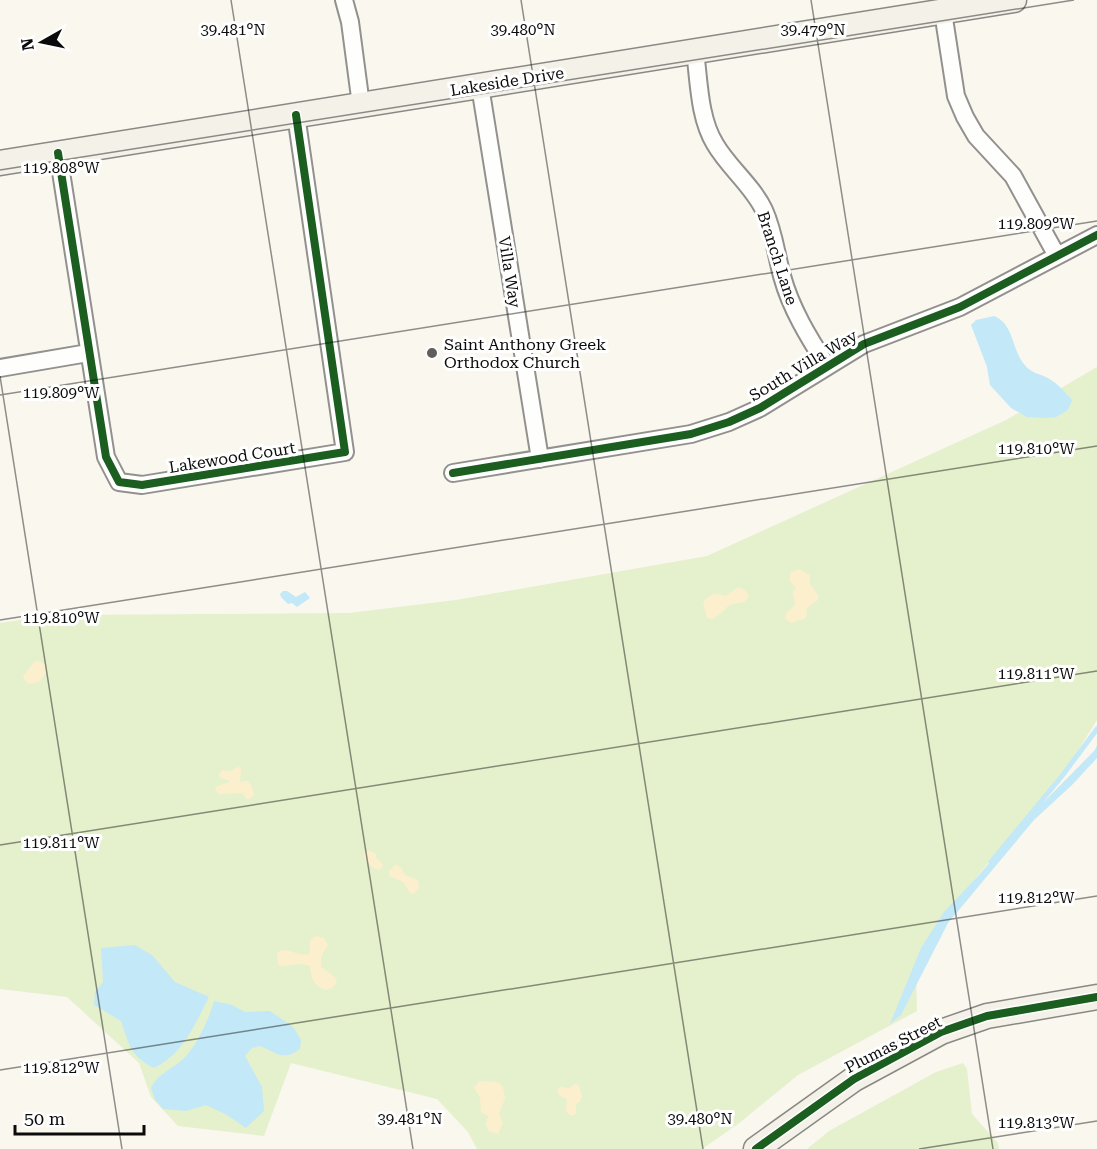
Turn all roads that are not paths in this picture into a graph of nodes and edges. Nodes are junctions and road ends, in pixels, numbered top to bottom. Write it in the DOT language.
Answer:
graph roads {
  1 [pos="344,0"];
  2 [pos="1014,0"];
  3 [pos="943,12"];
  4 [pos="694,51"];
  5 [pos="480,86"];
  6 [pos="361,105"];
  7 [pos="296,115"];
  8 [pos="58,153"];
  9 [pos="0,163"];
  10 [pos="1097,235"];
  11 [pos="1057,256"];
  12 [pos="88,353"];
  13 [pos="827,366"];
  14 [pos="0,368"];
  15 [pos="540,459"];
  16 [pos="453,473"];
  17 [pos="1097,997"];
  18 [pos="756,1149"];
  1 -- 6 [label="street"];
  2 -- 3 [label="main road, Lakeside Drive"];
  3 -- 4 [label="main road, Lakeside Drive"];
  3 -- 11 [label="street"];
  4 -- 5 [label="main road, Lakeside Drive"];
  4 -- 13 [label="street, Branch Lane"];
  5 -- 6 [label="main road, Lakeside Drive"];
  5 -- 15 [label="street, Villa Way"];
  6 -- 7 [label="main road, Lakeside Drive"];
  7 -- 8 [label="main road, Lakeside Drive"];
  7 -- 12 [label="street, Lakewood Court"];
  8 -- 9 [label="main road, Lakeside Drive"];
  8 -- 12 [label="street, Lakewood Court"];
  10 -- 11 [label="street, South Villa Way"];
  11 -- 13 [label="street, South Villa Way"];
  12 -- 14 [label="street"];
  13 -- 15 [label="street, South Villa Way"];
  15 -- 16 [label="street, South Villa Way"];
  17 -- 18 [label="main road, Plumas Street"];
}
